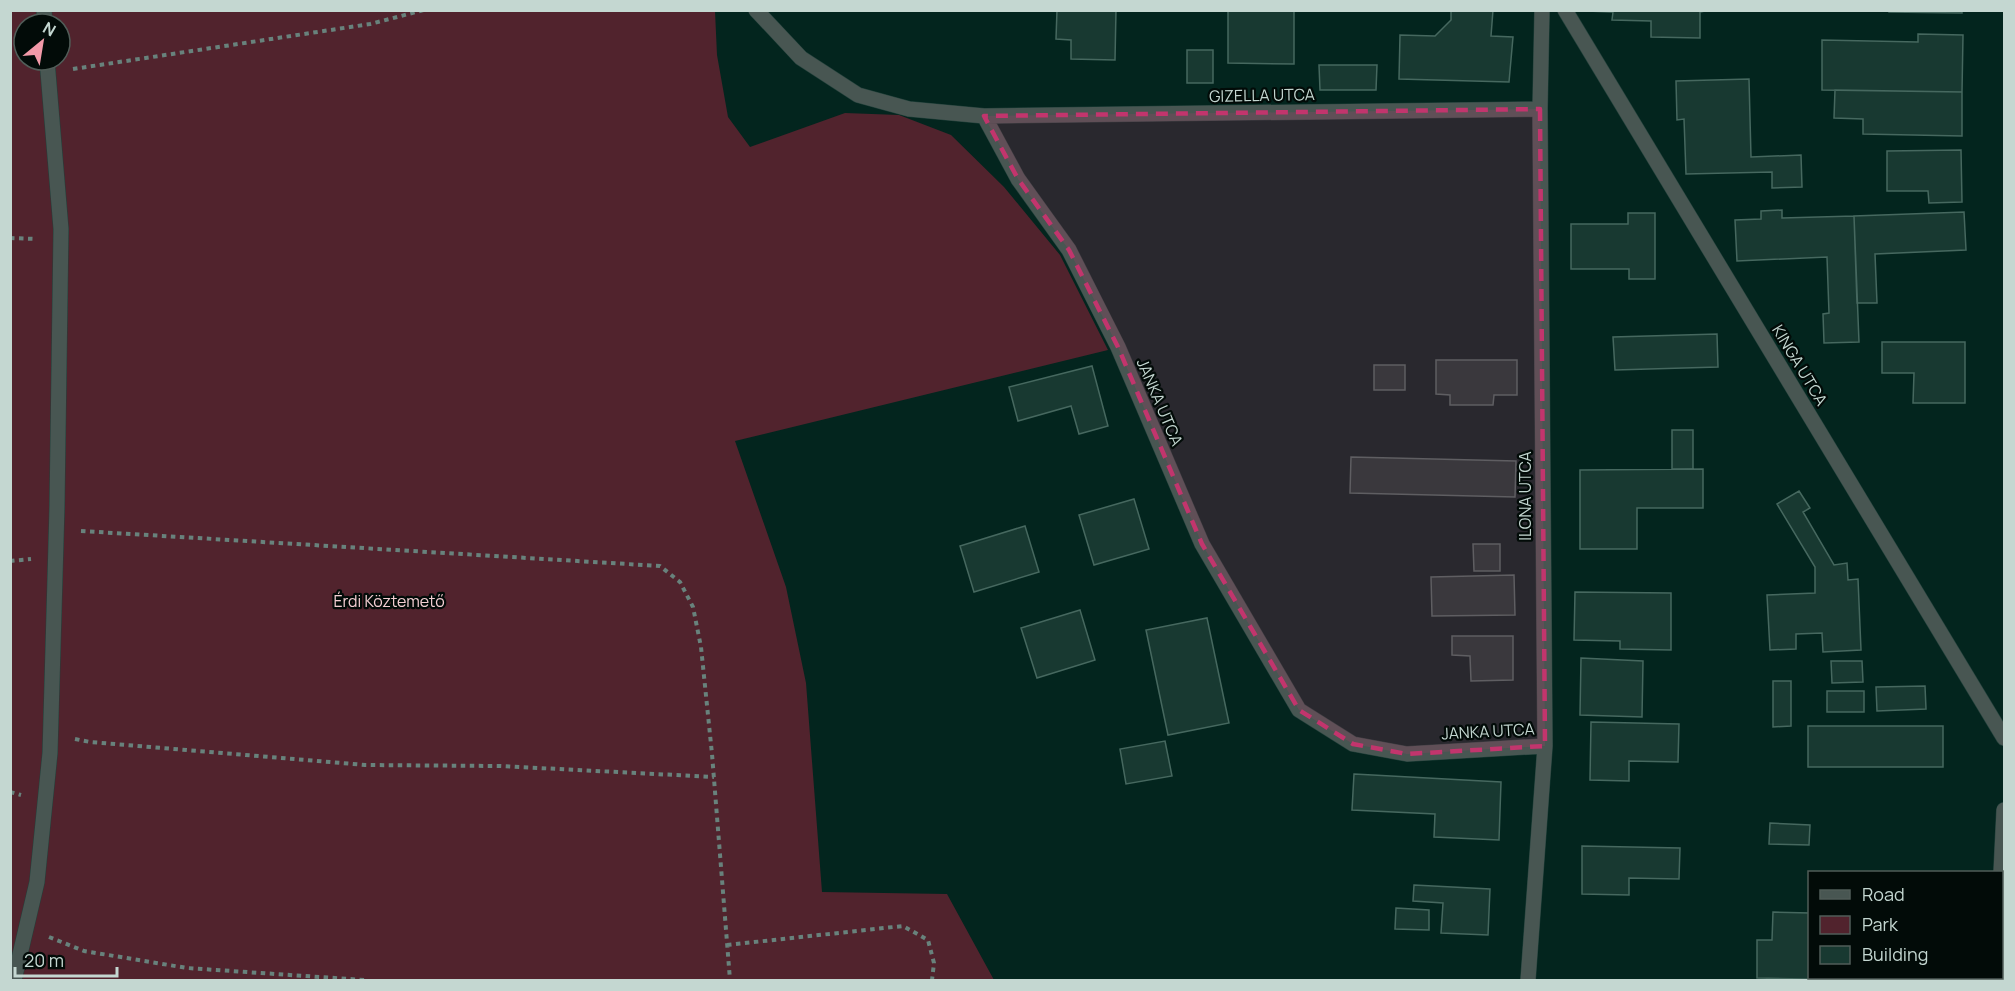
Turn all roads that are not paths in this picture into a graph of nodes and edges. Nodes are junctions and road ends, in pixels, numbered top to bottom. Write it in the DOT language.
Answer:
graph roads {
  1 [pos="756,10"];
  2 [pos="1542,10"];
  3 [pos="1564,10"];
  4 [pos="48,72"];
  5 [pos="1540,109"];
  6 [pos="984,116"];
  7 [pos="2004,738"];
  8 [pos="1545,746"];
  9 [pos="2004,810"];
  10 [pos="2001,871"];
  11 [pos="14,981"];
  12 [pos="1528,981"];
  1 -- 6 [label="street"];
  2 -- 5 [label="street, ILONA UTCA"];
  3 -- 7 [label="street, KINGA UTCA"];
  4 -- 11 [label="street"];
  5 -- 6 [label="street, GIZELLA UTCA"];
  5 -- 8 [label="street, ILONA UTCA"];
  6 -- 8 [label="street, JANKA UTCA"];
  8 -- 12 [label="street, ILONA UTCA"];
  9 -- 10 [label="street"];
}
